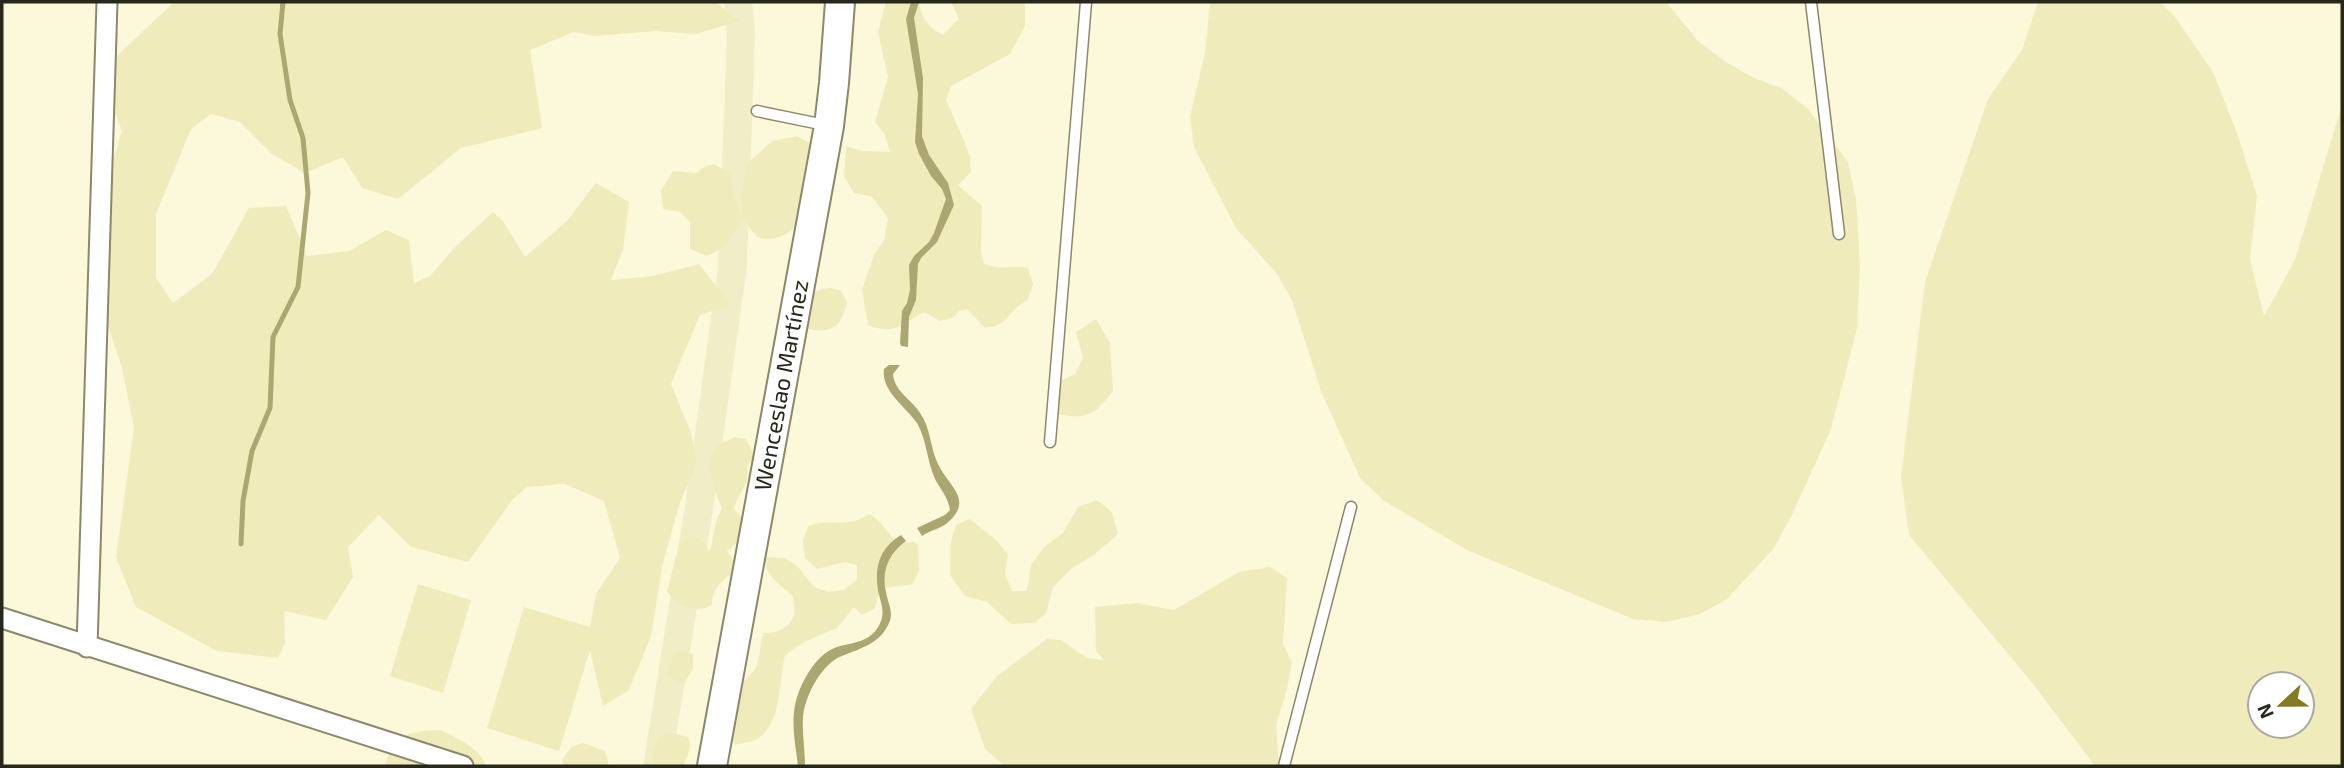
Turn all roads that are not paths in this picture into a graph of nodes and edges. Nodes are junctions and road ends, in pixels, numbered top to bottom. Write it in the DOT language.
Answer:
graph roads {
  1 [pos="107,2"];
  2 [pos="840,2"];
  3 [pos="1086,2"];
  4 [pos="1811,2"];
  5 [pos="757,111"];
  6 [pos="829,126"];
  7 [pos="1839,234"];
  8 [pos="1050,442"];
  9 [pos="1350,507"];
  10 [pos="2,618"];
  11 [pos="88,647"];
  12 [pos="463,766"];
  13 [pos="712,766"];
  14 [pos="1284,766"];
  1 -- 11 [label="street"];
  2 -- 6 [label="main road, Wenceslao Martínez"];
  3 -- 8 [label="lane"];
  4 -- 7 [label="lane"];
  5 -- 6 [label="lane"];
  6 -- 13 [label="main road, Wenceslao Martínez"];
  9 -- 14 [label="lane"];
  10 -- 11 [label="street"];
  11 -- 12 [label="street"];
}
